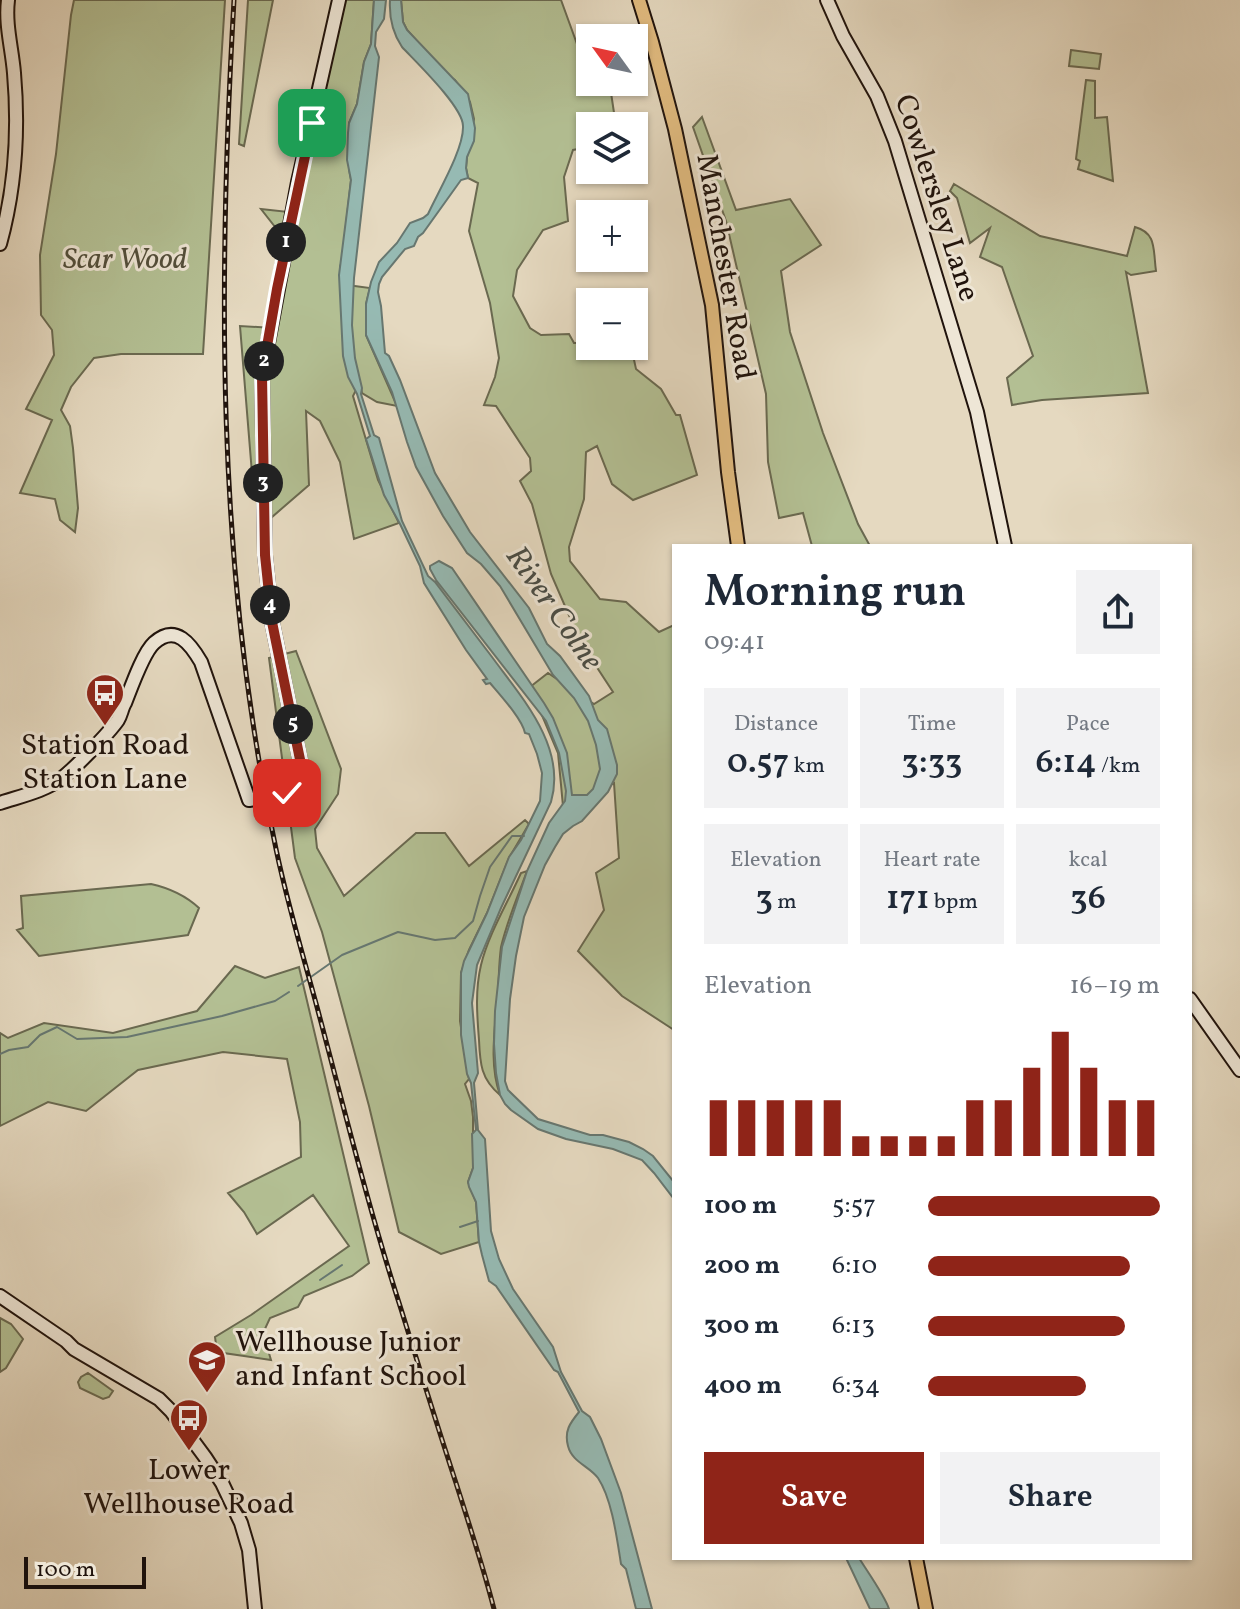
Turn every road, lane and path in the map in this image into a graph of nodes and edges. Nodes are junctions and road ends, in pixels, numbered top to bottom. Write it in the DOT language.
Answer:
graph roads {
  1 [pos="8,0"];
  2 [pos="339,0"];
  3 [pos="639,0"];
  4 [pos="827,0"];
  5 [pos="0,244"];
  6 [pos="738,544"];
  7 [pos="1005,544"];
  8 [pos="0,803"];
  9 [pos="1192,1002"];
  10 [pos="1240,1070"];
  11 [pos="0,1296"];
  12 [pos="916,1560"];
  13 [pos="255,1609"];
  14 [pos="926,1609"];
  1 -- 5 [label="street"];
  2 -- 8 [label="street, bridge"];
  3 -- 6 [label="main road, Manchester Road"];
  4 -- 7 [label="street, Cowlersley Lane"];
  9 -- 10 [label="street"];
  11 -- 13 [label="street"];
  12 -- 14 [label="main road"];
}
